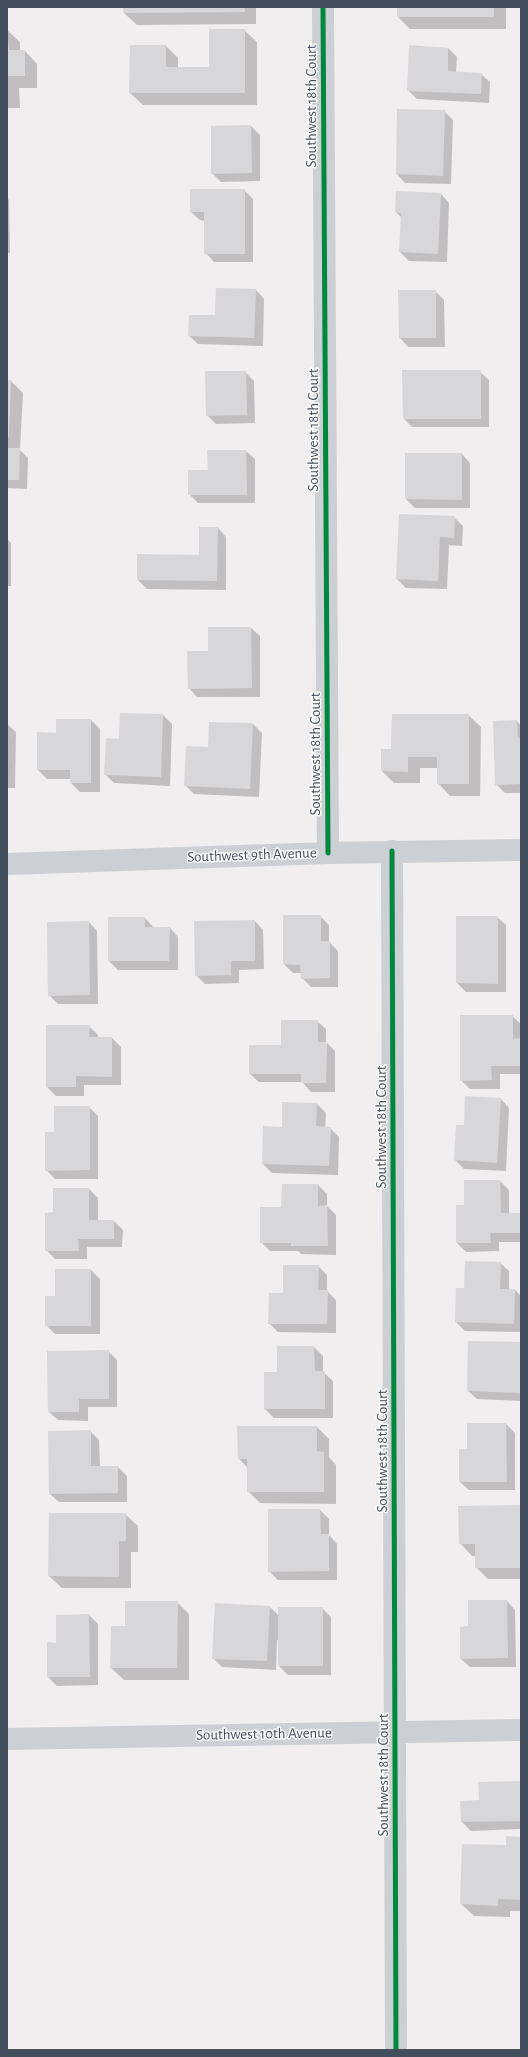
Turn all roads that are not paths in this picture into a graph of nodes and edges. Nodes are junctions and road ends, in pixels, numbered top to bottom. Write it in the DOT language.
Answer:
graph roads {
  1 [pos="323,7"];
  2 [pos="521,850"];
  3 [pos="392,852"];
  4 [pos="328,853"];
  5 [pos="7,864"];
  6 [pos="521,1730"];
  7 [pos="395,1732"];
  8 [pos="7,1739"];
  9 [pos="396,2050"];
  1 -- 4 [label="street, Southwest 18th Court"];
  2 -- 3 [label="street, Southwest 9th Avenue"];
  3 -- 4 [label="street, Southwest 9th Avenue"];
  3 -- 7 [label="street, Southwest 18th Court"];
  4 -- 5 [label="street, Southwest 9th Avenue"];
  6 -- 7 [label="street, Southwest 10th Avenue"];
  7 -- 8 [label="street, Southwest 10th Avenue"];
  7 -- 9 [label="street, Southwest 18th Court"];
}
